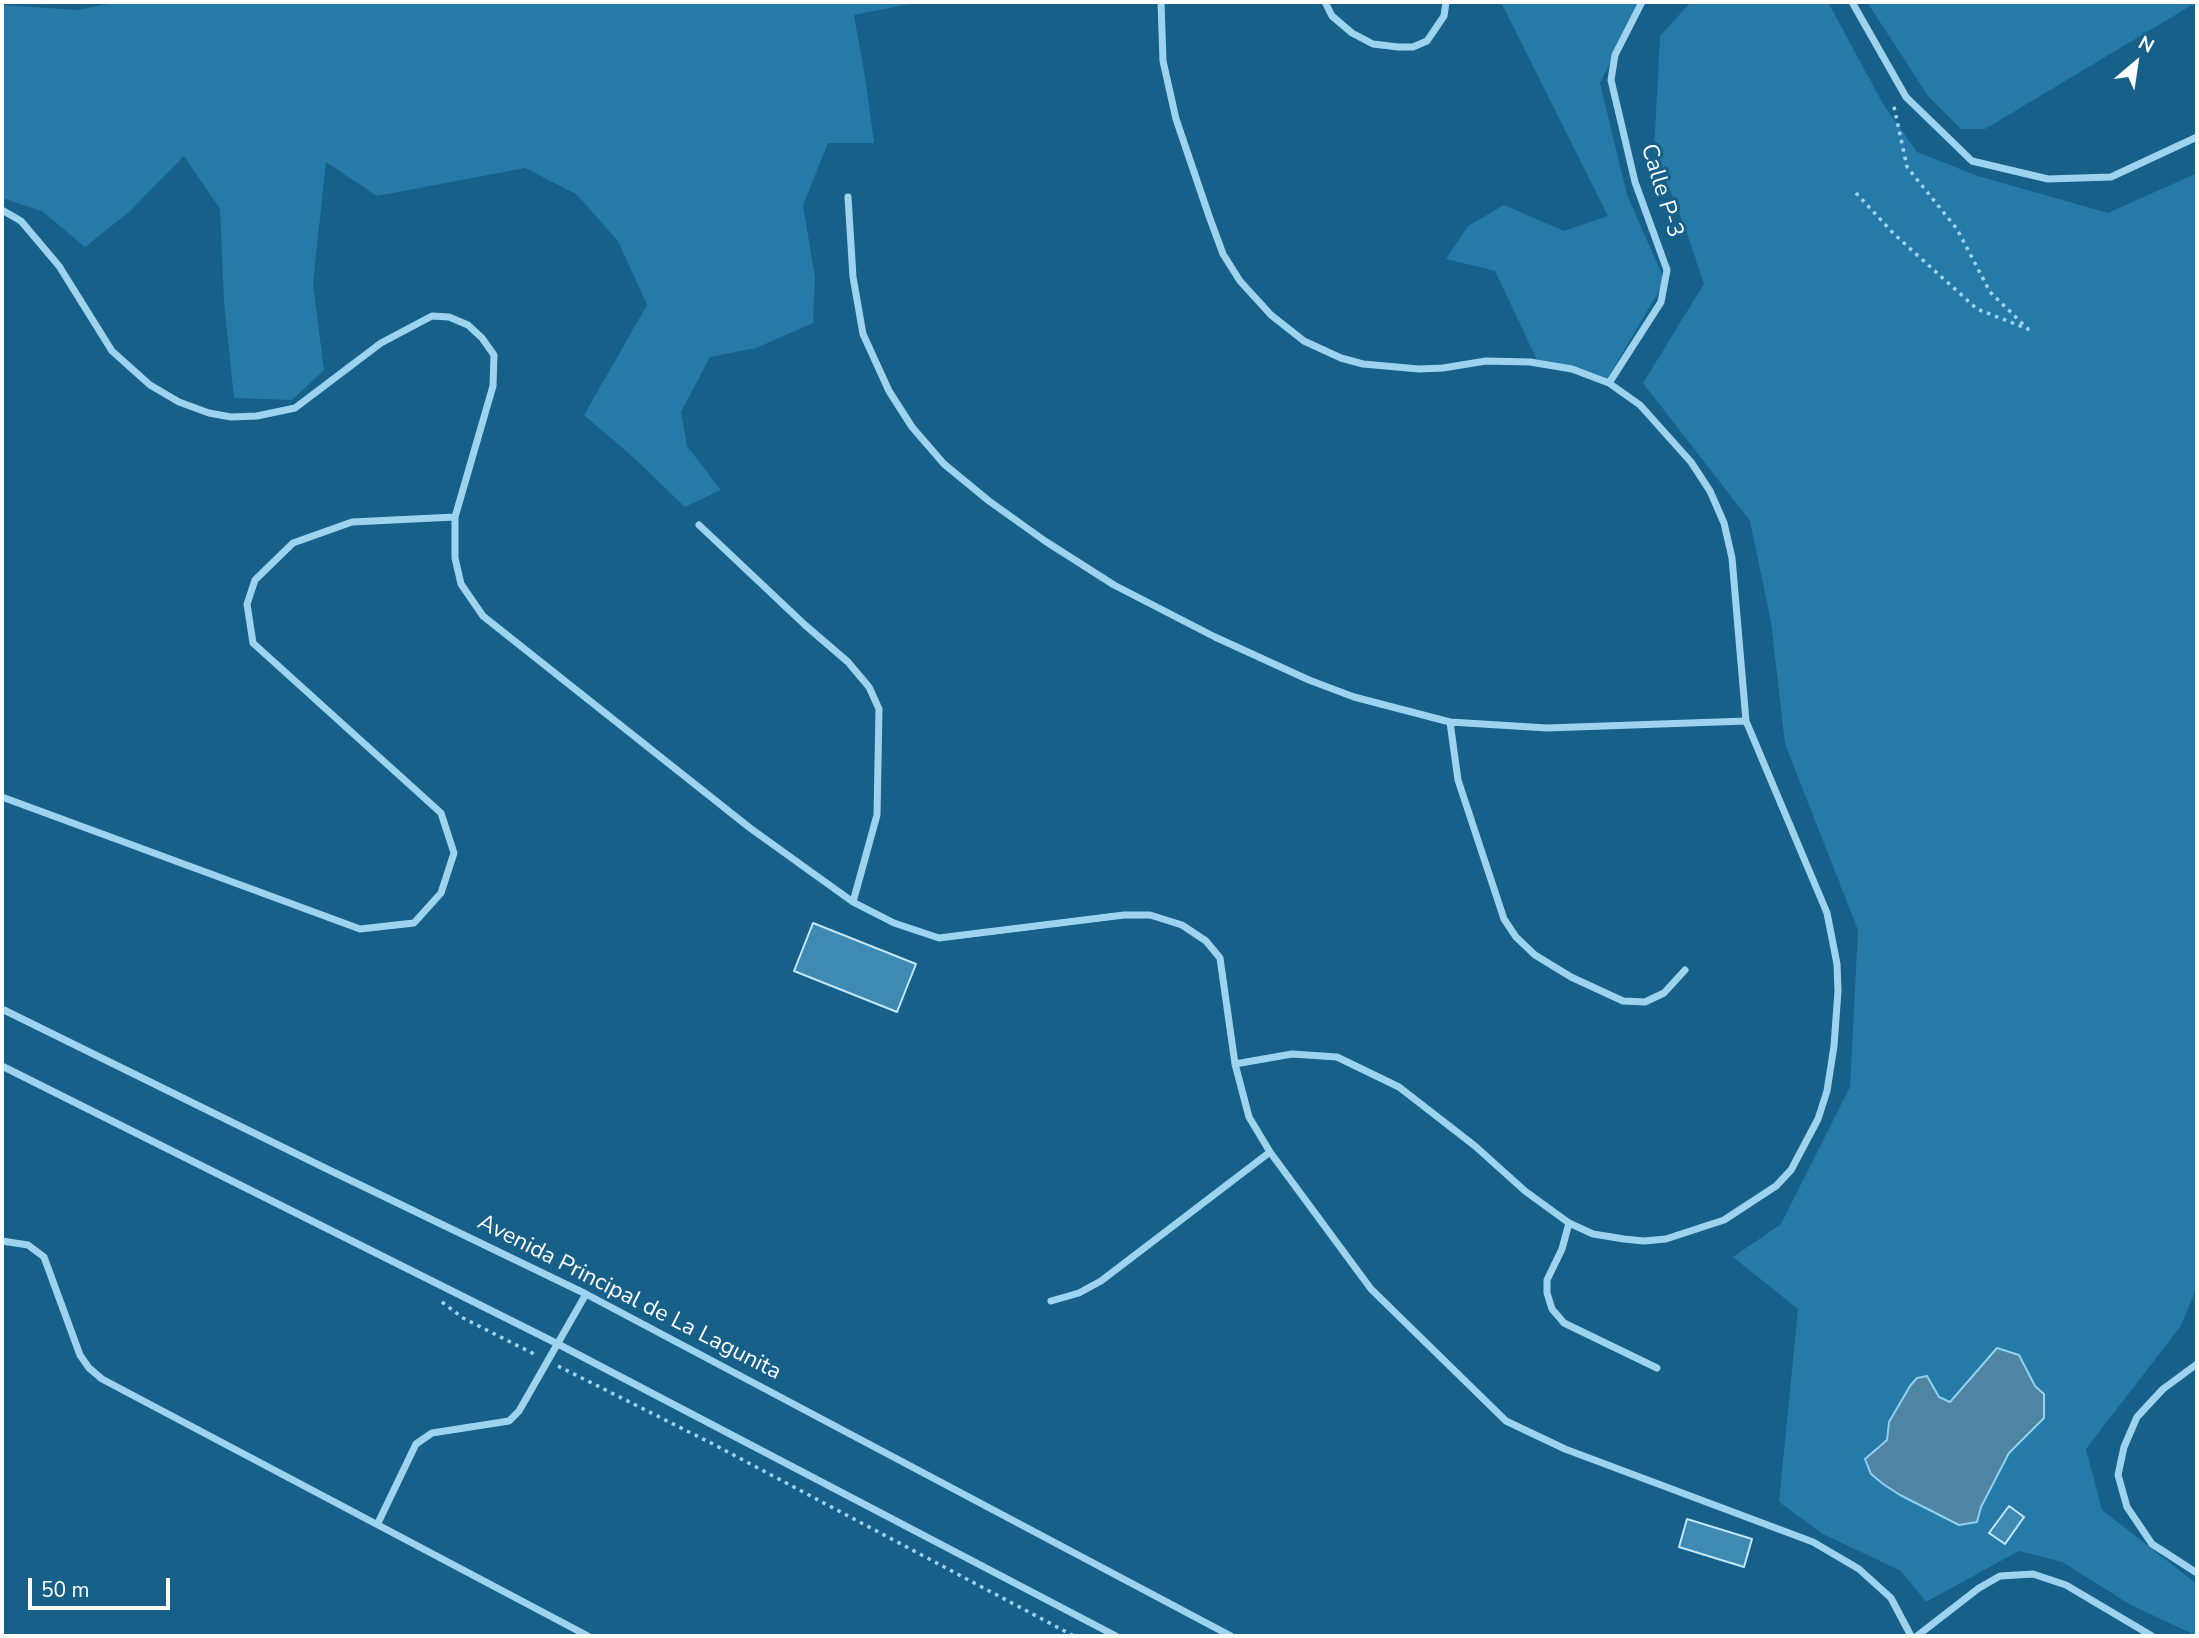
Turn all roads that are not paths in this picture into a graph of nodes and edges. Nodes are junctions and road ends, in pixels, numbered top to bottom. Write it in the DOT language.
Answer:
graph roads {
  1 [pos="1161,2"];
  2 [pos="1325,2"];
  3 [pos="1446,2"];
  4 [pos="1642,2"];
  5 [pos="1852,2"];
  6 [pos="2197,137"];
  7 [pos="848,197"];
  8 [pos="2,211"];
  9 [pos="1609,383"];
  10 [pos="455,517"];
  11 [pos="699,525"];
  12 [pos="1746,721"];
  13 [pos="1450,722"];
  14 [pos="2,797"];
  15 [pos="853,902"];
  16 [pos="1685,970"];
  17 [pos="2,1009"];
  18 [pos="1235,1064"];
  19 [pos="2,1066"];
  20 [pos="1269,1152"];
  21 [pos="1569,1223"];
  22 [pos="2,1241"];
  23 [pos="586,1294"];
  24 [pos="1051,1301"];
  25 [pos="558,1344"];
  26 [pos="2197,1364"];
  27 [pos="1657,1368"];
  28 [pos="378,1523"];
  29 [pos="2197,1573"];
  30 [pos="588,1636"];
  31 [pos="1116,1636"];
  32 [pos="1231,1636"];
  33 [pos="1911,1636"];
  34 [pos="1917,1636"];
  35 [pos="2152,1636"];
  1 -- 9 [label="street"];
  2 -- 3 [label="street"];
  4 -- 9 [label="street, Calle P-3"];
  5 -- 6 [label="street"];
  7 -- 13 [label="street"];
  8 -- 10 [label="street"];
  9 -- 12 [label="street"];
  10 -- 14 [label="street"];
  10 -- 15 [label="street"];
  11 -- 15 [label="street"];
  12 -- 13 [label="street"];
  12 -- 21 [label="street"];
  13 -- 16 [label="street"];
  15 -- 18 [label="street"];
  17 -- 23 [label="street, Avenida Principal de La Lagunita"];
  18 -- 20 [label="street"];
  18 -- 21 [label="street"];
  19 -- 25 [label="street"];
  20 -- 24 [label="street"];
  20 -- 33 [label="street"];
  21 -- 27 [label="street"];
  22 -- 28 [label="street"];
  23 -- 25 [label="street"];
  23 -- 32 [label="street, Avenida Principal de La Lagunita"];
  25 -- 28 [label="street"];
  25 -- 31 [label="street"];
  26 -- 29 [label="street"];
  28 -- 30 [label="street"];
  34 -- 35 [label="street"];
}
